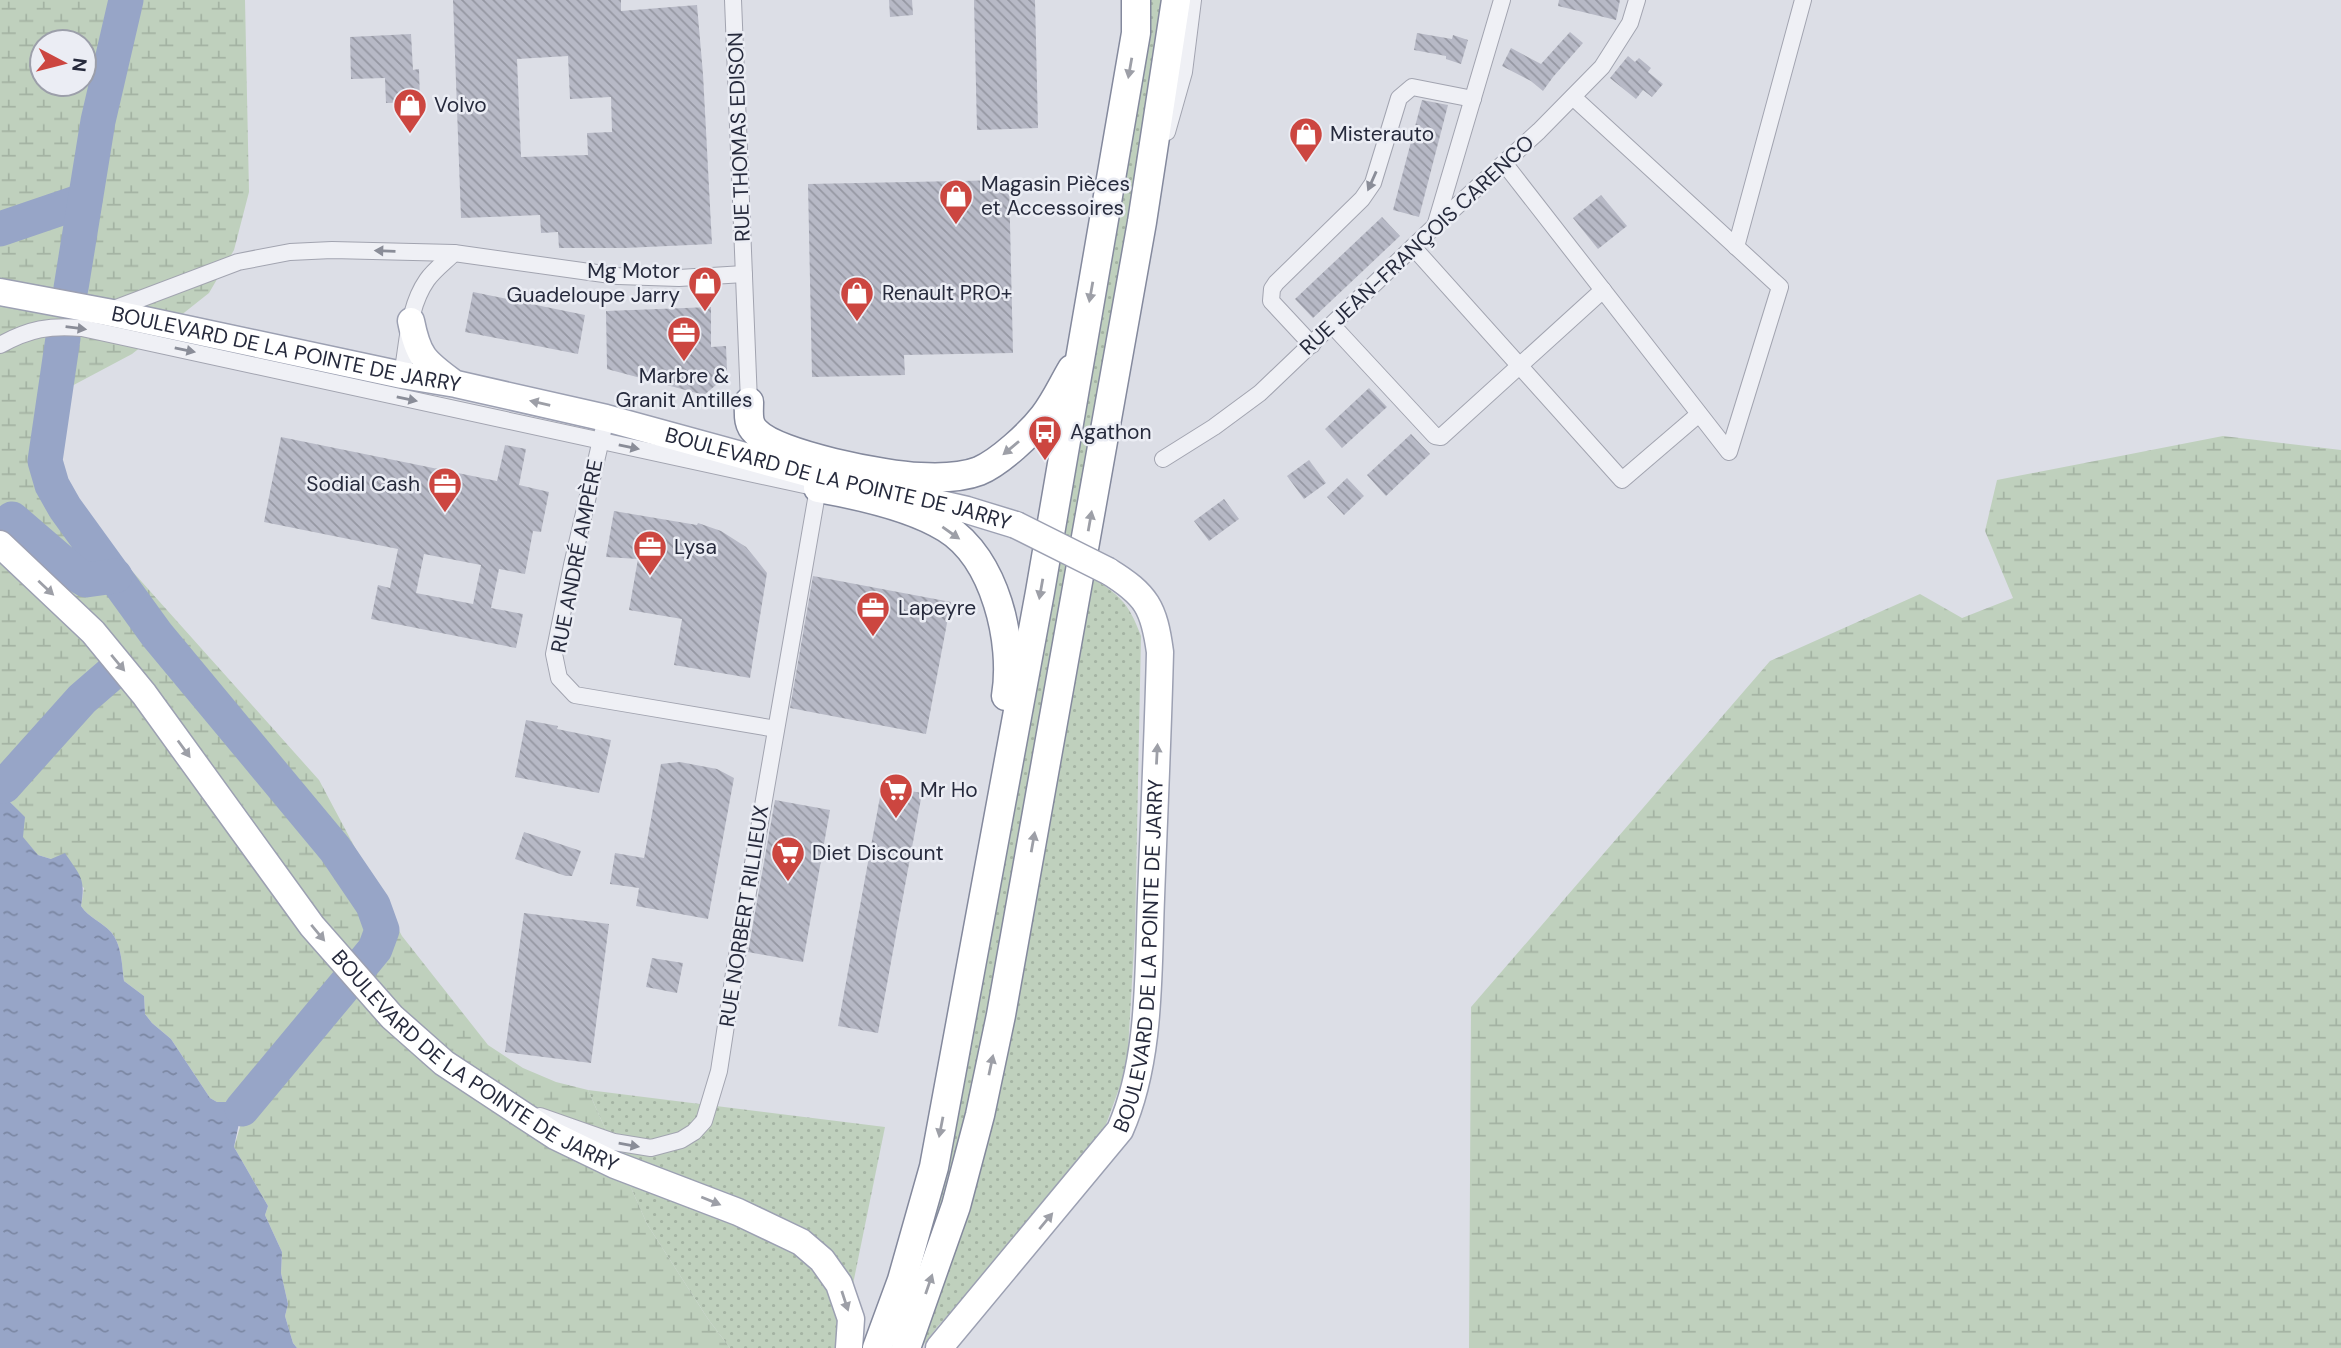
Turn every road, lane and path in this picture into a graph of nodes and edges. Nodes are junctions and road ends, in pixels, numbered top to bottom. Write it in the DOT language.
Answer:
graph roads {
  1 [pos="733,0"];
  2 [pos="1136,0"];
  3 [pos="1176,0"];
  4 [pos="1193,0"];
  5 [pos="1502,0"];
  6 [pos="1637,0"];
  7 [pos="1803,0"];
  8 [pos="1573,97"];
  9 [pos="1473,99"];
  10 [pos="1504,163"];
  11 [pos="1142,222"];
  12 [pos="1436,225"];
  13 [pos="1413,247"];
  14 [pos="1736,247"];
  15 [pos="454,253"];
  16 [pos="744,274"];
  17 [pos="1603,290"];
  18 [pos="0,292"];
  19 [pos="107,312"];
  20 [pos="411,321"];
  21 [pos="1333,326"];
  22 [pos="0,345"];
  23 [pos="1312,345"];
  24 [pos="1080,355"];
  25 [pos="1519,367"];
  26 [pos="402,375"];
  27 [pos="456,384"];
  28 [pos="352,387"];
  29 [pos="749,402"];
  30 [pos="1699,414"];
  31 [pos="603,429"];
  32 [pos="1163,459"];
  33 [pos="818,488"];
  34 [pos="0,544"];
  35 [pos="776,729"];
  36 [pos="977,940"];
  37 [pos="495,1098"];
  38 [pos="849,1348"];
  39 [pos="877,1348"];
  40 [pos="906,1348"];
  41 [pos="939,1348"];
  1 -- 16 [label="street, RUE THOMAS EDISON"];
  2 -- 24 [label="highway, one-way"];
  3 -- 11 [label="highway"];
  4 -- 11 [label="street"];
  5 -- 9 [label="street"];
  6 -- 8 [label="street, RUE JEAN-FRANÇOIS CARENCO"];
  7 -- 14 [label="street"];
  8 -- 10 [label="street, RUE JEAN-FRANÇOIS CARENCO"];
  8 -- 14 [label="street"];
  9 -- 12 [label="street"];
  9 -- 23 [label="street, one-way"];
  10 -- 12 [label="street, RUE JEAN-FRANÇOIS CARENCO"];
  10 -- 17 [label="street"];
  40 -- 11 [label="highway, one-way"];
  12 -- 13 [label="street, RUE JEAN-FRANÇOIS CARENCO"];
  13 -- 21 [label="street, RUE JEAN-FRANÇOIS CARENCO"];
  13 -- 25 [label="street"];
  14 -- 30 [label="street"];
  15 -- 16 [label="street"];
  15 -- 19 [label="street, one-way"];
  15 -- 20 [label="street"];
  16 -- 29 [label="street, RUE THOMAS EDISON"];
  17 -- 25 [label="street"];
  17 -- 30 [label="street"];
  18 -- 19 [label="main road, BOULEVARD DE LA POINTE DE JARRY"];
  19 -- 26 [label="main road, BOULEVARD DE LA POINTE DE JARRY"];
  20 -- 26 [label="street"];
  20 -- 27 [label="main road"];
  21 -- 23 [label="street, RUE JEAN-FRANÇOIS CARENCO"];
  21 -- 25 [label="street"];
  22 -- 28 [label="street, BOULEVARD DE LA POINTE DE JARRY, one-way"];
  23 -- 32 [label="street, RUE JEAN-FRANÇOIS CARENCO"];
  24 -- 29 [label="highway, one-way"];
  24 -- 36 [label="highway, one-way"];
  25 -- 30 [label="street"];
  26 -- 27 [label="main road, BOULEVARD DE LA POINTE DE JARRY"];
  26 -- 28 [label="street"];
  31 -- 27 [label="main road, BOULEVARD DE LA POINTE DE JARRY, one-way"];
  28 -- 31 [label="street, BOULEVARD DE LA POINTE DE JARRY, one-way"];
  31 -- 33 [label="street, BOULEVARD DE LA POINTE DE JARRY, one-way"];
  31 -- 35 [label="street, RUE ANDRÉ AMPÈRE"];
  41 -- 31 [label="main road, BOULEVARD DE LA POINTE DE JARRY, one-way, bridge"];
  33 -- 35 [label="street, RUE NORBERT RILLIEUX"];
  33 -- 36 [label="highway, one-way"];
  34 -- 37 [label="main road, BOULEVARD DE LA POINTE DE JARRY, one-way"];
  37 -- 35 [label="street, RUE NORBERT RILLIEUX, one-way"];
  36 -- 39 [label="highway, one-way"];
  37 -- 38 [label="main road, BOULEVARD DE LA POINTE DE JARRY, one-way"];
}
